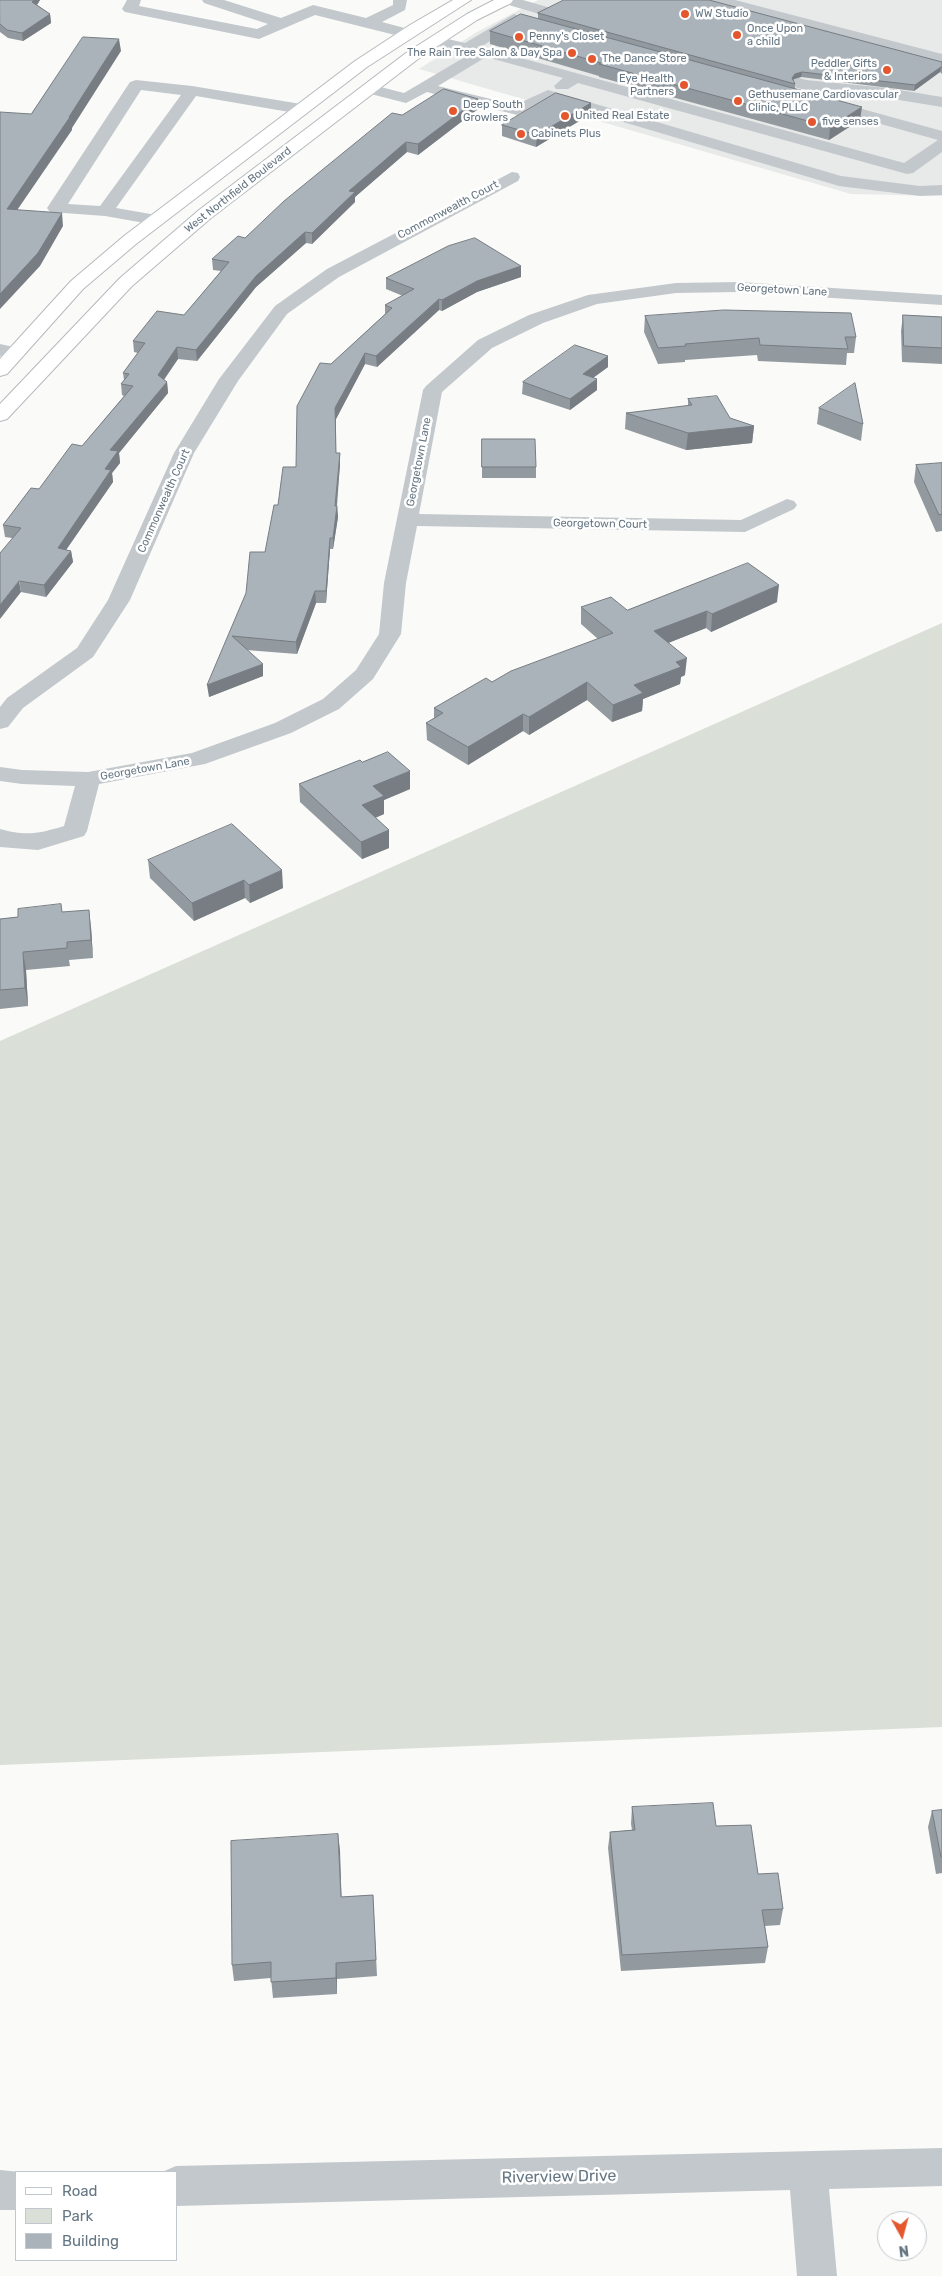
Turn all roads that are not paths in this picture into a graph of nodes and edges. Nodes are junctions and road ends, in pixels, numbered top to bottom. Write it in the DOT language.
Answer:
graph roads {
  1 [pos="134,0"];
  2 [pos="208,0"];
  3 [pos="334,0"];
  4 [pos="400,0"];
  5 [pos="464,0"];
  6 [pos="506,0"];
  7 [pos="718,0"];
  8 [pos="764,0"];
  9 [pos="289,2"];
  10 [pos="750,8"];
  11 [pos="313,10"];
  12 [pos="575,20"];
  13 [pos="283,24"];
  14 [pos="367,24"];
  15 [pos="594,25"];
  16 [pos="540,26"];
  17 [pos="558,31"];
  18 [pos="407,33"];
  19 [pos="435,41"];
  20 [pos="467,49"];
  21 [pos="484,52"];
  22 [pos="942,58"];
  23 [pos="576,77"];
  24 [pos="424,87"];
  25 [pos="369,89"];
  26 [pos="192,90"];
  27 [pos="548,95"];
  28 [pos="942,102"];
  29 [pos="301,109"];
  30 [pos="942,136"];
  31 [pos="942,144"];
  32 [pos="907,169"];
  33 [pos="512,177"];
  34 [pos="881,186"];
  35 [pos="942,190"];
  36 [pos="105,211"];
  37 [pos="156,220"];
  38 [pos="189,228"];
  39 [pos="942,300"];
  40 [pos="8,352"];
  41 [pos="0,370"];
  42 [pos="0,415"];
  43 [pos="787,505"];
  44 [pos="407,520"];
  45 [pos="0,722"];
  46 [pos="0,774"];
  47 [pos="88,779"];
  48 [pos="0,838"];
  49 [pos="942,2167"];
  50 [pos="808,2170"];
  51 [pos="178,2186"];
  52 [pos="0,2190"];
  53 [pos="15,2190"];
  54 [pos="817,2276"];
  1 -- 13 [label="street"];
  2 -- 13 [label="street"];
  3 -- 11 [label="street"];
  4 -- 14 [label="street"];
  5 -- 18 [label="main road, West Northfield Boulevard"];
  6 -- 12 [label="street"];
  6 -- 19 [label="main road, West Northfield Boulevard"];
  7 -- 10 [label="street"];
  8 -- 10 [label="street"];
  9 -- 11 [label="street"];
  10 -- 22 [label="street"];
  11 -- 13 [label="street"];
  11 -- 14 [label="street"];
  12 -- 15 [label="street"];
  12 -- 17 [label="street"];
  14 -- 18 [label="street"];
  16 -- 20 [label="street"];
  18 -- 29 [label="main road, West Northfield Boulevard"];
  19 -- 20 [label="street"];
  19 -- 25 [label="main road, West Northfield Boulevard"];
  20 -- 21 [label="street"];
  21 -- 23 [label="street"];
  21 -- 24 [label="street"];
  23 -- 27 [label="street"];
  23 -- 32 [label="street"];
  24 -- 25 [label="street"];
  24 -- 27 [label="street"];
  25 -- 38 [label="main road, West Northfield Boulevard"];
  26 -- 29 [label="street"];
  26 -- 36 [label="street"];
  26 -- 36 [label="street"];
  27 -- 34 [label="street"];
  28 -- 30 [label="street"];
  29 -- 37 [label="main road, West Northfield Boulevard"];
  31 -- 32 [label="street"];
  32 -- 34 [label="street"];
  33 -- 45 [label="street, Commonwealth Court"];
  34 -- 35 [label="street"];
  36 -- 37 [label="street"];
  37 -- 38 [label="main road"];
  37 -- 40 [label="main road, West Northfield Boulevard"];
  38 -- 42 [label="main road, West Northfield Boulevard"];
  39 -- 44 [label="street, Georgetown Lane"];
  40 -- 41 [label="main road, West Northfield Boulevard"];
  43 -- 44 [label="street, Georgetown Court"];
  44 -- 47 [label="street, Georgetown Lane"];
  46 -- 47 [label="street, Georgetown Lane"];
  47 -- 48 [label="street"];
  49 -- 50 [label="street, Riverview Drive"];
  50 -- 51 [label="street, Riverview Drive"];
  50 -- 54 [label="street"];
  52 -- 53 [label="street"];
}
